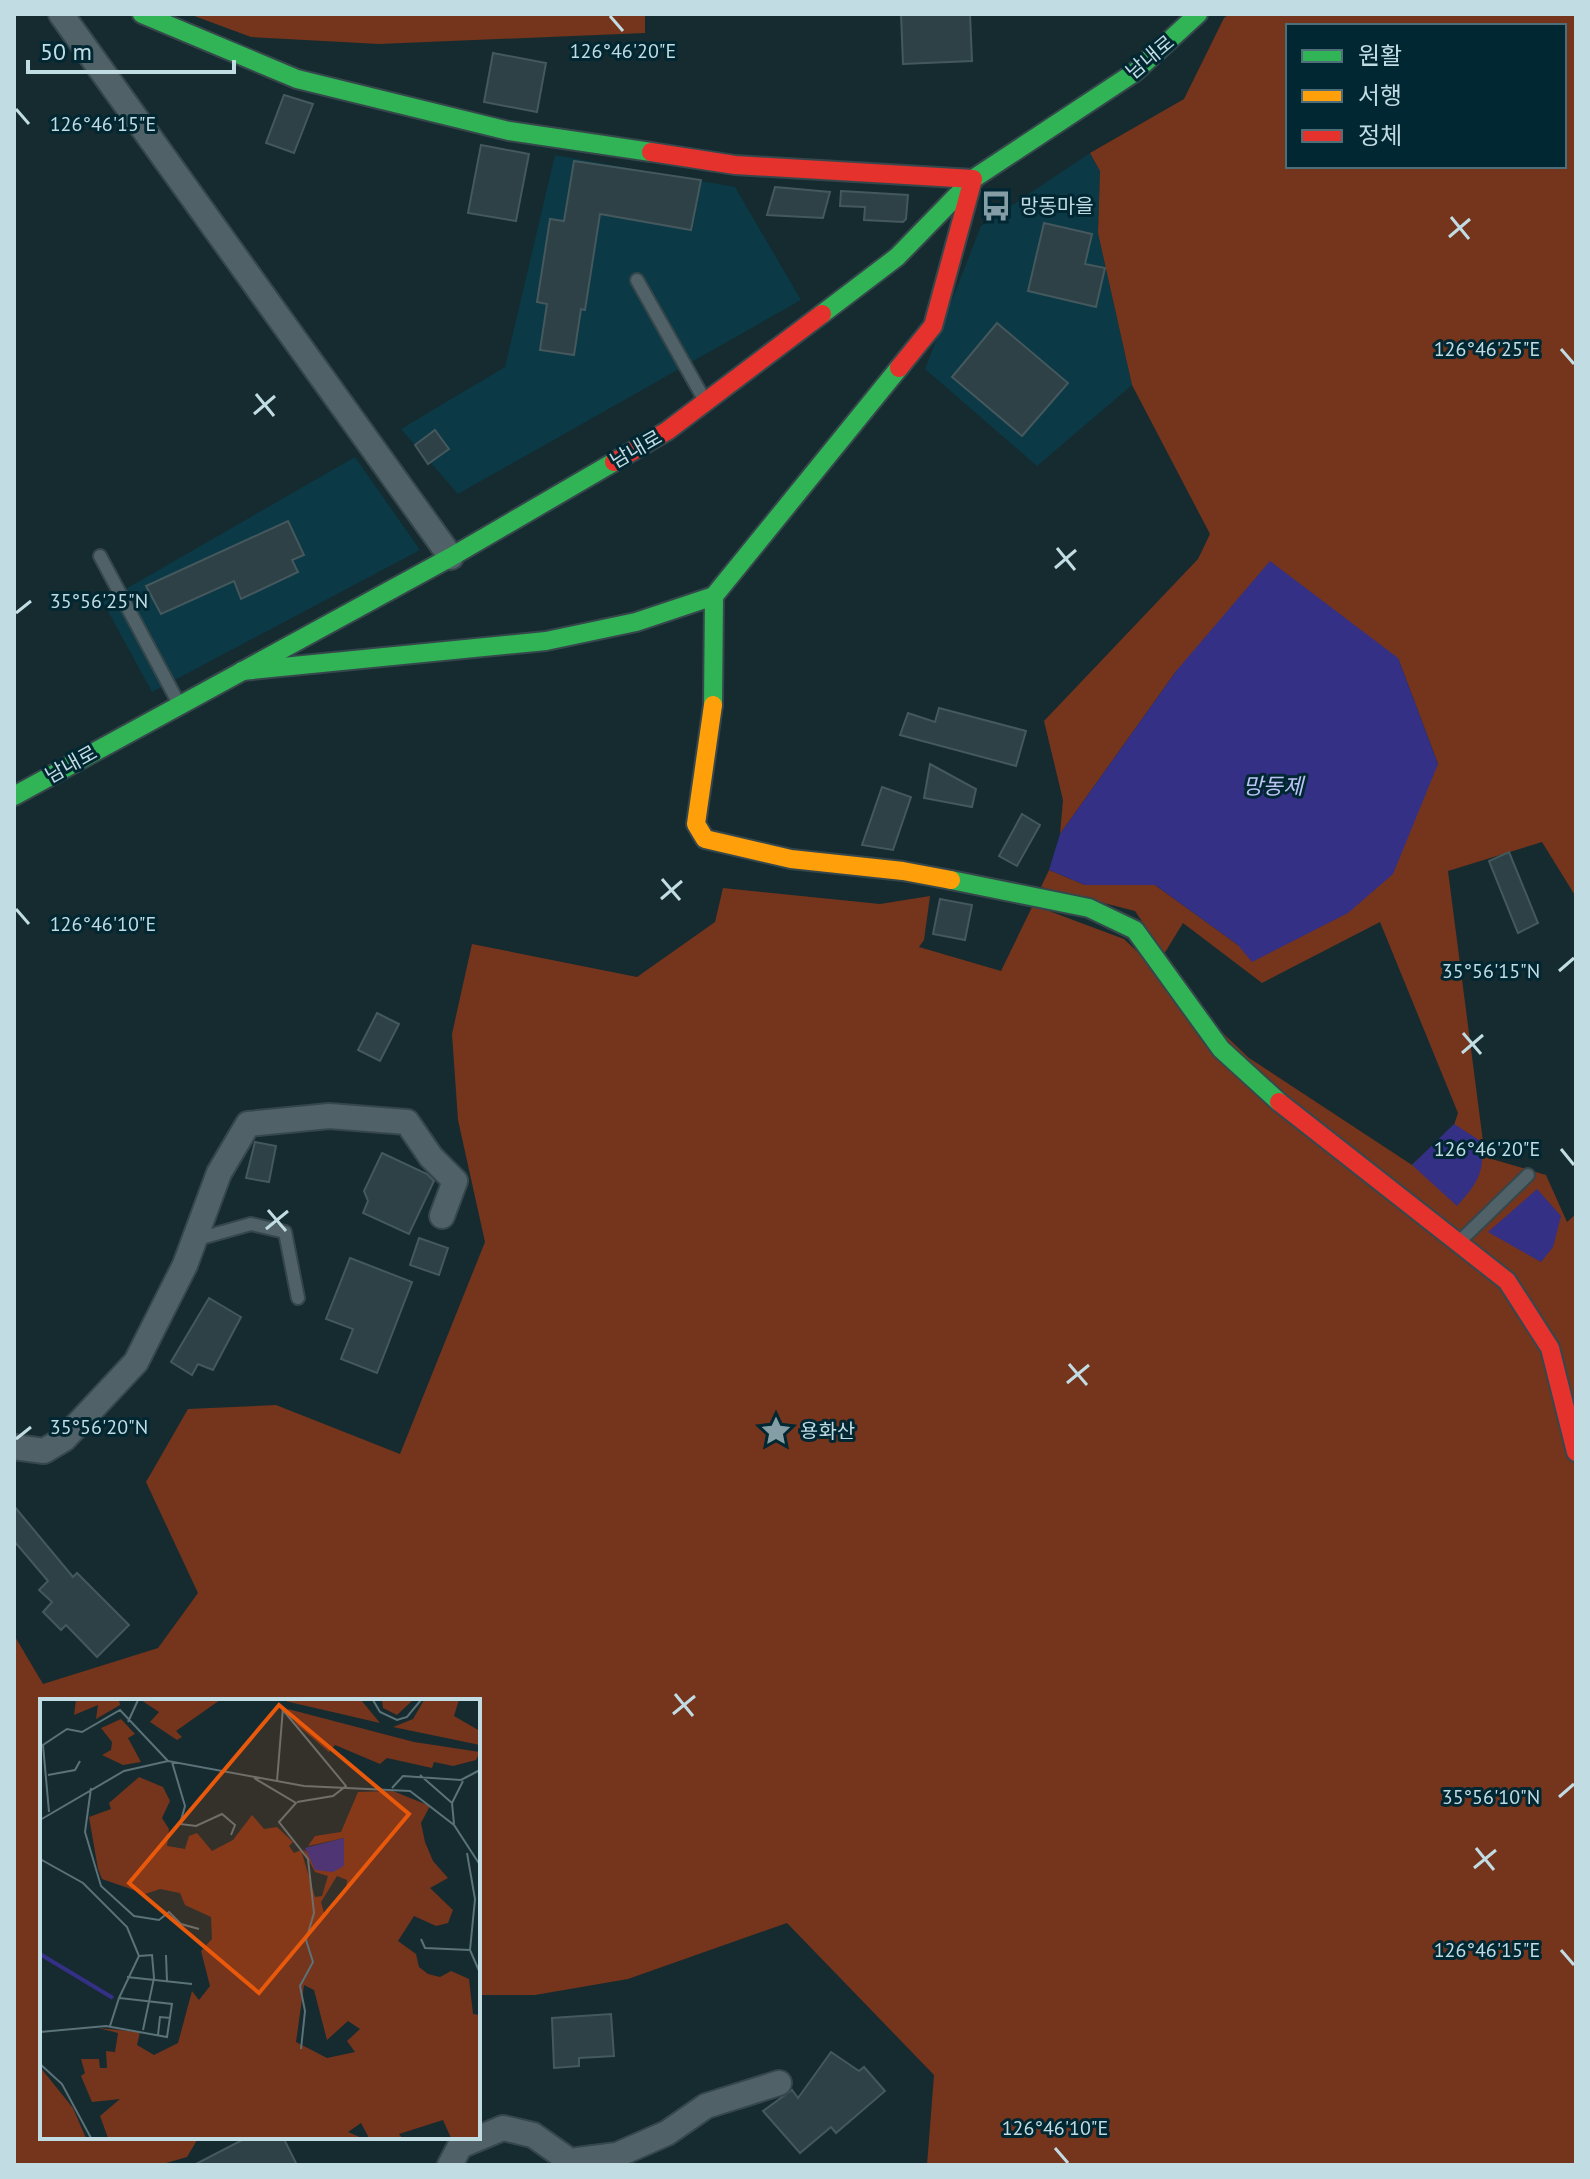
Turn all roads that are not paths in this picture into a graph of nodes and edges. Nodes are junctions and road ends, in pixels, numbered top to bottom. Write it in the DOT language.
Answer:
graph roads {
  1 [pos="61,14"];
  2 [pos="142,14"];
  3 [pos="1198,14"];
  4 [pos="973,179"];
  5 [pos="637,280"];
  6 [pos="705,402"];
  7 [pos="100,556"];
  8 [pos="451,557"];
  9 [pos="714,596"];
  10 [pos="242,671"];
  11 [pos="179,705"];
  12 [pos="14,796"];
  13 [pos="1528,1175"];
  14 [pos="442,1216"];
  15 [pos="194,1240"];
  16 [pos="1458,1243"];
  17 [pos="298,1298"];
  18 [pos="14,1447"];
  19 [pos="1576,1452"];
  20 [pos="779,2083"];
  21 [pos="480,2138"];
  22 [pos="477,2139"];
  23 [pos="450,2165"];
  1 -- 8 [label="street"];
  2 -- 4 [label="street"];
  3 -- 4 [label="street, 남내로"];
  4 -- 6 [label="street, 남내로"];
  4 -- 9 [label="street"];
  5 -- 6 [label="lane"];
  6 -- 8 [label="street, 남내로"];
  7 -- 11 [label="lane"];
  8 -- 10 [label="street, 남내로"];
  9 -- 10 [label="street"];
  9 -- 16 [label="street"];
  10 -- 11 [label="street, 남내로"];
  11 -- 12 [label="street, 남내로"];
  13 -- 16 [label="lane"];
  14 -- 15 [label="street"];
  15 -- 17 [label="lane"];
  15 -- 18 [label="street"];
  16 -- 19 [label="street"];
  20 -- 21 [label="street"];
  22 -- 23 [label="street"];
}
